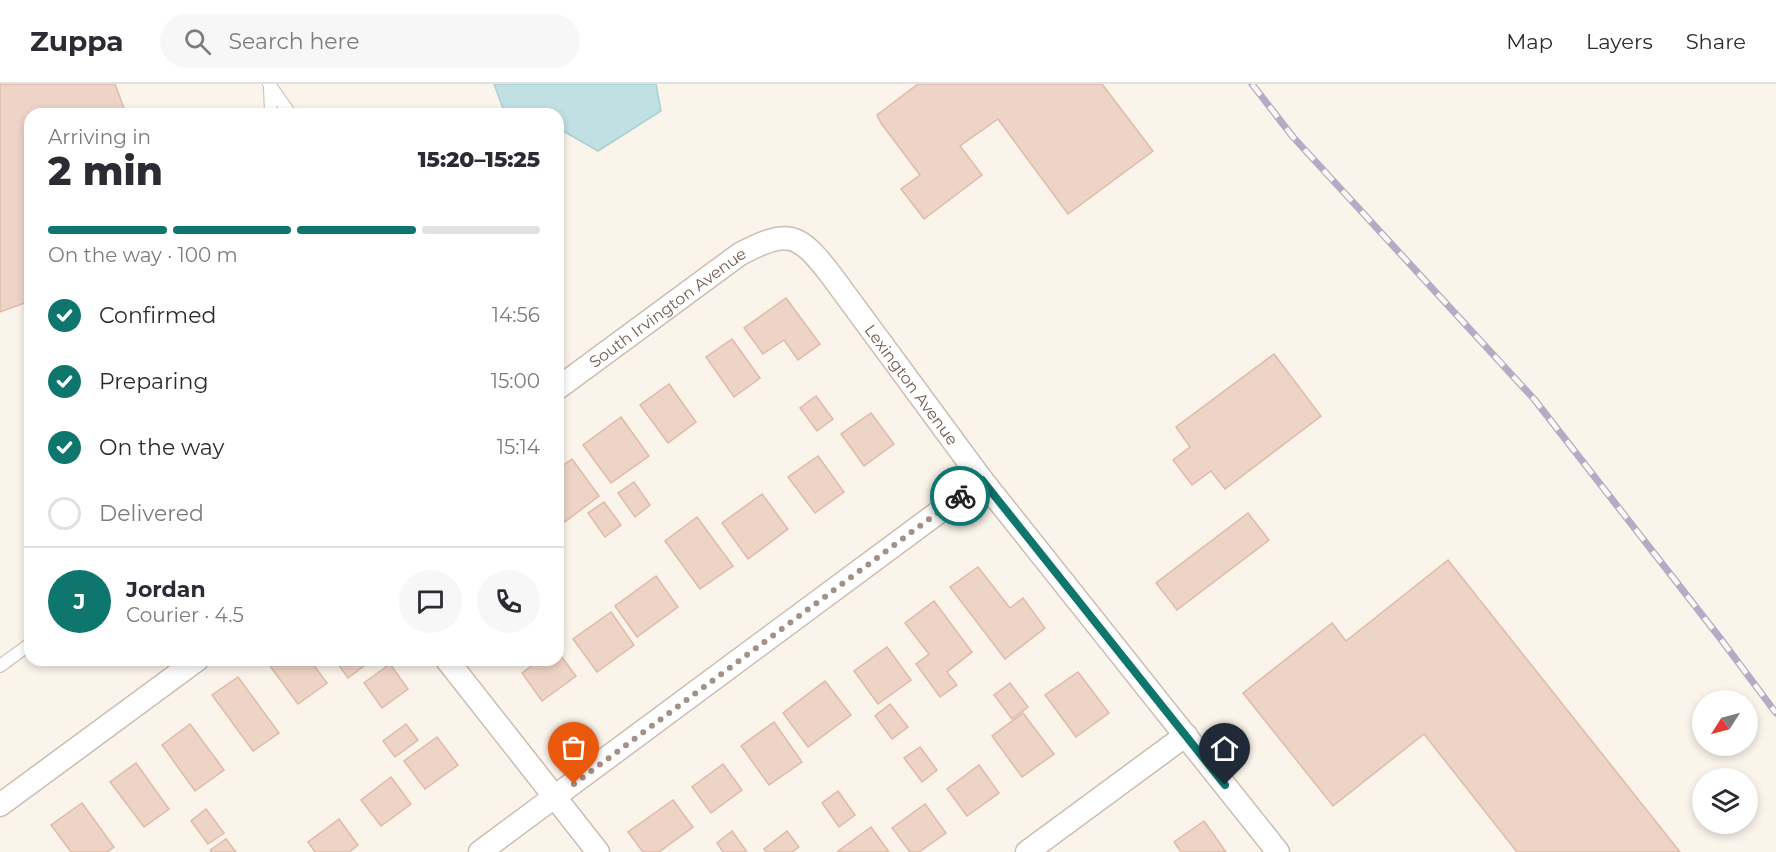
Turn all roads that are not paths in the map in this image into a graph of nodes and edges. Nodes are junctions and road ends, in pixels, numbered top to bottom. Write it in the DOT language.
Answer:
graph roads {
  1 [pos="270,86"];
  2 [pos="271,108"];
  3 [pos="286,108"];
  4 [pos="783,237"];
  5 [pos="564,384"];
  6 [pos="982,480"];
  7 [pos="24,648"];
  8 [pos="0,666"];
  9 [pos="189,666"];
  10 [pos="452,666"];
  11 [pos="1186,735"];
  12 [pos="555,797"];
  13 [pos="0,806"];
  14 [pos="480,852"];
  15 [pos="598,852"];
  16 [pos="1027,852"];
  17 [pos="1278,852"];
  1 -- 2 [label="lane"];
  1 -- 3 [label="lane"];
  4 -- 5 [label="street, South Irvington Avenue"];
  4 -- 6 [label="street, Lexington Avenue"];
  6 -- 11 [label="street, Lexington Avenue"];
  6 -- 12 [label="street"];
  7 -- 8 [label="lane"];
  9 -- 13 [label="street"];
  10 -- 12 [label="street"];
  11 -- 16 [label="street"];
  11 -- 17 [label="street, Lexington Avenue"];
  12 -- 14 [label="street"];
  12 -- 15 [label="street"];
}
